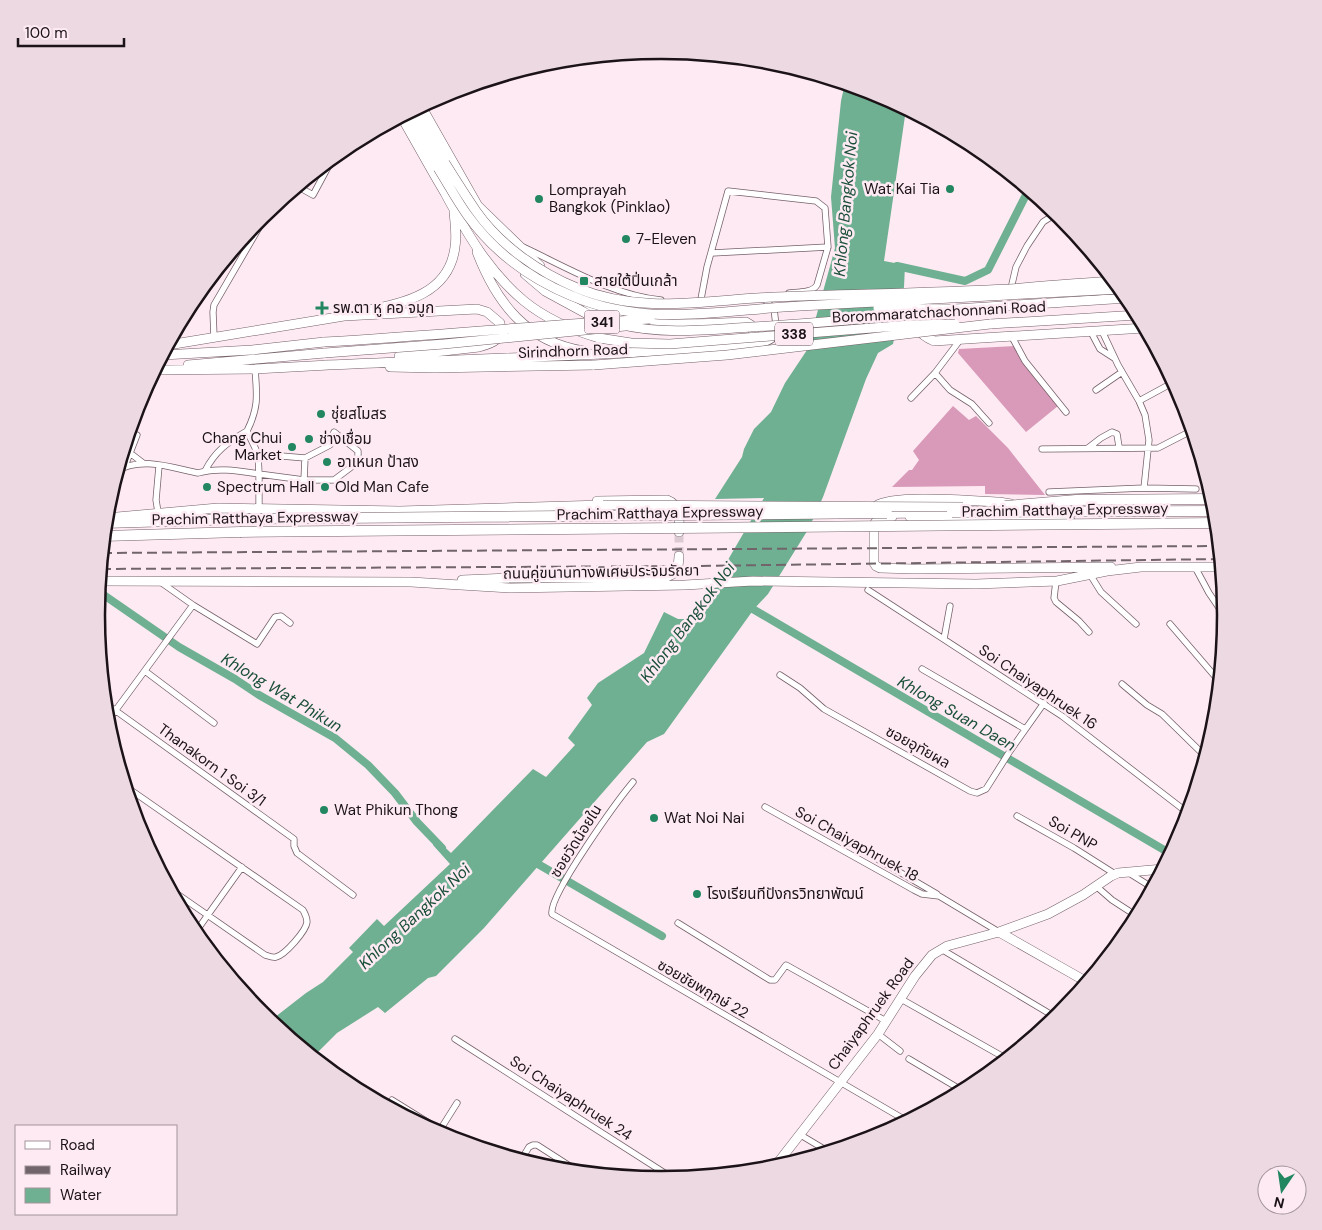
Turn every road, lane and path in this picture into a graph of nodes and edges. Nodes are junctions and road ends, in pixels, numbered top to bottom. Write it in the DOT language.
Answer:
graph roads {
  1 [pos="424,112"];
  2 [pos="417,115"];
  3 [pos="410,119"];
  4 [pos="404,122"];
  5 [pos="326,171"];
  6 [pos="303,189"];
  7 [pos="476,204"];
  8 [pos="453,208"];
  9 [pos="1050,218"];
  10 [pos="255,235"];
  11 [pos="473,242"];
  12 [pos="516,244"];
  13 [pos="828,247"];
  14 [pos="712,253"];
  15 [pos="1105,280"];
  16 [pos="1105,281"];
  17 [pos="1012,284"];
  18 [pos="1112,289"];
  19 [pos="785,294"];
  20 [pos="760,295"];
  21 [pos="700,299"];
  22 [pos="1119,299"];
  23 [pos="774,309"];
  24 [pos="955,309"];
  25 [pos="344,316"];
  26 [pos="684,316"];
  27 [pos="1130,316"];
  28 [pos="990,324"];
  29 [pos="1138,329"];
  30 [pos="1102,331"];
  31 [pos="1091,332"];
  32 [pos="214,337"];
  33 [pos="1012,337"];
  34 [pos="960,340"];
  35 [pos="746,346"];
  36 [pos="172,350"];
  37 [pos="171,352"];
  38 [pos="597,354"];
  39 [pos="1114,358"];
  40 [pos="324,364"];
  41 [pos="162,368"];
  42 [pos="255,369"];
  43 [pos="162,370"];
  44 [pos="1122,372"];
  45 [pos="935,373"];
  46 [pos="1168,386"];
  47 [pos="1096,390"];
  48 [pos="911,398"];
  49 [pos="1139,401"];
  50 [pos="1066,412"];
  51 [pos="989,423"];
  52 [pos="247,431"];
  53 [pos="1187,433"];
  54 [pos="137,435"];
  55 [pos="1119,447"];
  56 [pos="1088,448"];
  57 [pos="1148,448"];
  58 [pos="1042,449"];
  59 [pos="130,453"];
  60 [pos="258,454"];
  61 [pos="305,458"];
  62 [pos="127,462"];
  63 [pos="142,463"];
  64 [pos="125,466"];
  65 [pos="159,466"];
  66 [pos="205,471"];
  67 [pos="259,474"];
  68 [pos="304,480"];
  69 [pos="1144,488"];
  70 [pos="1196,489"];
  71 [pos="1049,492"];
  72 [pos="1205,499"];
  73 [pos="259,508"];
  74 [pos="400,510"];
  75 [pos="158,512"];
  76 [pos="952,512"];
  77 [pos="1208,512"];
  78 [pos="1208,512"];
  79 [pos="1086,515"];
  80 [pos="113,517"];
  81 [pos="1209,518"];
  82 [pos="113,523"];
  83 [pos="1209,523"];
  84 [pos="679,532"];
  85 [pos="111,536"];
  86 [pos="679,556"];
  87 [pos="1141,567"];
  88 [pos="1195,567"];
  89 [pos="1215,567"];
  90 [pos="1107,571"];
  91 [pos="1091,576"];
  92 [pos="106,581"];
  93 [pos="159,581"];
  94 [pos="1056,581"];
  95 [pos="411,582"];
  96 [pos="868,590"];
  97 [pos="192,605"];
  98 [pos="1217,605"];
  99 [pos="950,606"];
  100 [pos="290,622"];
  101 [pos="1136,624"];
  102 [pos="1170,624"];
  103 [pos="1088,632"];
  104 [pos="944,639"];
  105 [pos="922,669"];
  106 [pos="145,671"];
  107 [pos="1214,674"];
  108 [pos="780,675"];
  109 [pos="1122,684"];
  110 [pos="1044,703"];
  111 [pos="115,710"];
  112 [pos="214,723"];
  113 [pos="1026,729"];
  114 [pos="1200,751"];
  115 [pos="633,782"];
  116 [pos="133,792"];
  117 [pos="765,807"];
  118 [pos="1182,809"];
  119 [pos="1017,816"];
  120 [pos="850,843"];
  121 [pos="242,868"];
  122 [pos="1155,870"];
  123 [pos="1127,872"];
  124 [pos="1115,874"];
  125 [pos="1147,885"];
  126 [pos="1096,886"];
  127 [pos="353,895"];
  128 [pos="939,896"];
  129 [pos="182,897"];
  130 [pos="1129,911"];
  131 [pos="208,916"];
  132 [pos="555,917"];
  133 [pos="678,923"];
  134 [pos="200,927"];
  135 [pos="999,932"];
  136 [pos="941,949"];
  137 [pos="1082,979"];
  138 [pos="901,999"];
  139 [pos="1049,1013"];
  140 [pos="886,1021"];
  141 [pos="878,1034"];
  142 [pos="455,1039"];
  143 [pos="900,1051"];
  144 [pos="1001,1055"];
  145 [pos="909,1059"];
  146 [pos="839,1082"];
  147 [pos="956,1087"];
  148 [pos="392,1100"];
  149 [pos="457,1103"];
  150 [pos="407,1110"];
  151 [pos="900,1117"];
  152 [pos="441,1126"];
  153 [pos="799,1134"];
  154 [pos="821,1147"];
  155 [pos="524,1154"];
  156 [pos="781,1158"];
  157 [pos="564,1163"];
  158 [pos="661,1171"];
  1 -- 7 [label="main road, Borommaratchachonnani Road / 338"];
  2 -- 16 [label="main road, bridge"];
  3 -- 26 [label="main road, bridge"];
  4 -- 8 [label="main road, Borommaratchachonnani Road / 338"];
  5 -- 6 [label="street"];
  7 -- 12 [label="main road"];
  7 -- 24 [label="main road, Borommaratchachonnani Road / 338, bridge"];
  8 -- 11 [label="main road, Borommaratchachonnani Road / 338"];
  8 -- 25 [label="main road"];
  9 -- 17 [label="street"];
  10 -- 32 [label="street"];
  11 -- 28 [label="main road, Borommaratchachonnani Road / 338, bridge"];
  11 -- 38 [label="main road"];
  12 -- 21 [label="street"];
  12 -- 35 [label="main road"];
  13 -- 14 [label="street"];
  13 -- 14 [label="street"];
  13 -- 19 [label="street"];
  14 -- 21 [label="street"];
  15 -- 17 [label="main road"];
  17 -- 34 [label="main road"];
  18 -- 26 [label="main road, bridge"];
  19 -- 20 [label="street"];
  19 -- 23 [label="street"];
  20 -- 21 [label="street"];
  20 -- 23 [label="street"];
  22 -- 24 [label="main road, Borommaratchachonnani Road / 338"];
  23 -- 35 [label="street"];
  24 -- 37 [label="main road, Sirindhorn Road / 341, bridge"];
  25 -- 32 [label="main road"];
  25 -- 40 [label="main road"];
  26 -- 41 [label="main road, bridge"];
  27 -- 28 [label="main road, Borommaratchachonnani Road / 338"];
  28 -- 40 [label="main road, Sirindhorn Road, bridge"];
  29 -- 30 [label="main road"];
  30 -- 31 [label="main road"];
  30 -- 39 [label="street"];
  31 -- 33 [label="main road"];
  31 -- 39 [label="street"];
  32 -- 36 [label="main road"];
  33 -- 34 [label="main road"];
  33 -- 50 [label="street"];
  34 -- 45 [label="street"];
  35 -- 38 [label="main road"];
  38 -- 40 [label="main road"];
  39 -- 44 [label="street"];
  40 -- 42 [label="main road, Sirindhorn Road"];
  42 -- 43 [label="main road, Sirindhorn Road"];
  42 -- 52 [label="street"];
  44 -- 47 [label="street"];
  44 -- 49 [label="street"];
  45 -- 48 [label="street"];
  45 -- 51 [label="street"];
  46 -- 49 [label="street"];
  49 -- 57 [label="street"];
  52 -- 60 [label="street"];
  52 -- 66 [label="street"];
  53 -- 57 [label="street"];
  54 -- 59 [label="street"];
  55 -- 56 [label="street"];
  55 -- 56 [label="street"];
  55 -- 57 [label="street"];
  56 -- 58 [label="street"];
  57 -- 69 [label="street"];
  59 -- 62 [label="street"];
  59 -- 63 [label="street"];
  60 -- 61 [label="street"];
  60 -- 67 [label="street"];
  61 -- 68 [label="street"];
  61 -- 68 [label="street"];
  63 -- 64 [label="street"];
  63 -- 65 [label="street"];
  65 -- 66 [label="street"];
  65 -- 75 [label="street"];
  66 -- 67 [label="street"];
  67 -- 68 [label="street"];
  67 -- 73 [label="street"];
  69 -- 70 [label="street"];
  69 -- 71 [label="street"];
  72 -- 76 [label="highway, bridge"];
  73 -- 74 [label="main road"];
  73 -- 75 [label="main road"];
  74 -- 79 [label="main road, bridge"];
  74 -- 84 [label="main road"];
  75 -- 80 [label="main road"];
  76 -- 77 [label="highway, Prachim Ratthaya Expressway, bridge"];
  76 -- 82 [label="highway, Prachim Ratthaya Expressway, bridge"];
  78 -- 79 [label="main road"];
  79 -- 90 [label="main road"];
  81 -- 87 [label="main road"];
  83 -- 85 [label="highway, Prachim Ratthaya Expressway, bridge"];
  86 -- 95 [label="main road"];
  87 -- 88 [label="main road, ถนนคู่ขนานทางพิเศษประจิมรัถยา"];
  87 -- 90 [label="main road, ถนนคู่ขนานทางพิเศษประจิมรัถยา"];
  88 -- 89 [label="main road, ถนนคู่ขนานทางพิเศษประจิมรัถยา"];
  88 -- 98 [label="street"];
  90 -- 91 [label="main road, ถนนคู่ขนานทางพิเศษประจิมรัถยา"];
  91 -- 94 [label="main road, ถนนคู่ขนานทางพิเศษประจิมรัถยา"];
  91 -- 101 [label="street"];
  92 -- 93 [label="main road, ถนนคู่ขนานทางพิเศษประจิมรัถยา"];
  93 -- 95 [label="main road, ถนนคู่ขนานทางพิเศษประจิมรัถยา"];
  93 -- 97 [label="street"];
  94 -- 95 [label="main road, ถนนคู่ขนานทางพิเศษประจิมรัถยา"];
  94 -- 103 [label="street"];
  96 -- 104 [label="street, Soi Chaiyaphruek 16"];
  97 -- 100 [label="street"];
  97 -- 106 [label="street"];
  99 -- 104 [label="street"];
  102 -- 107 [label="street"];
  104 -- 110 [label="street, Soi Chaiyaphruek 16"];
  105 -- 113 [label="street"];
  106 -- 111 [label="street"];
  106 -- 112 [label="street"];
  108 -- 113 [label="street, ซอยอุทัยผล"];
  109 -- 114 [label="street"];
  110 -- 113 [label="street, ซอยอุทัยผล"];
  110 -- 118 [label="street, Soi Chaiyaphruek 16"];
  111 -- 127 [label="street, Thanakorn 1 Soi 3/1"];
  115 -- 132 [label="street, ซอยวัดน้อยใน"];
  116 -- 121 [label="street"];
  117 -- 128 [label="street, Soi Chaiyaphruek 18"];
  119 -- 124 [label="street, Soi PNP"];
  120 -- 128 [label="street, Soi Chaiyaphruek 18"];
  121 -- 131 [label="street"];
  121 -- 131 [label="street"];
  122 -- 123 [label="main road, Chaiyaphruek Road"];
  123 -- 124 [label="main road, Chaiyaphruek Road"];
  123 -- 125 [label="street"];
  124 -- 126 [label="main road, Chaiyaphruek Road"];
  126 -- 130 [label="street"];
  126 -- 135 [label="main road, Chaiyaphruek Road"];
  128 -- 135 [label="street, Soi Chaiyaphruek 18"];
  129 -- 131 [label="street"];
  131 -- 134 [label="street"];
  132 -- 146 [label="street, ซอยชัยพฤกษ์ 22"];
  133 -- 140 [label="street"];
  135 -- 136 [label="main road, Chaiyaphruek Road"];
  135 -- 137 [label="main road"];
  136 -- 138 [label="main road, Chaiyaphruek Road"];
  136 -- 139 [label="street"];
  138 -- 140 [label="main road, Chaiyaphruek Road"];
  138 -- 144 [label="street"];
  140 -- 141 [label="main road, Chaiyaphruek Road"];
  141 -- 143 [label="street"];
  141 -- 146 [label="main road, Chaiyaphruek Road"];
  142 -- 158 [label="street, Soi Chaiyaphruek 24"];
  145 -- 147 [label="street"];
  146 -- 151 [label="street, ซอยชัยพฤกษ์ 22"];
  146 -- 153 [label="main road, Chaiyaphruek Road"];
  148 -- 150 [label="street"];
  149 -- 152 [label="street"];
  153 -- 154 [label="street"];
  153 -- 156 [label="main road, Chaiyaphruek Road"];
  155 -- 157 [label="street"];
}
